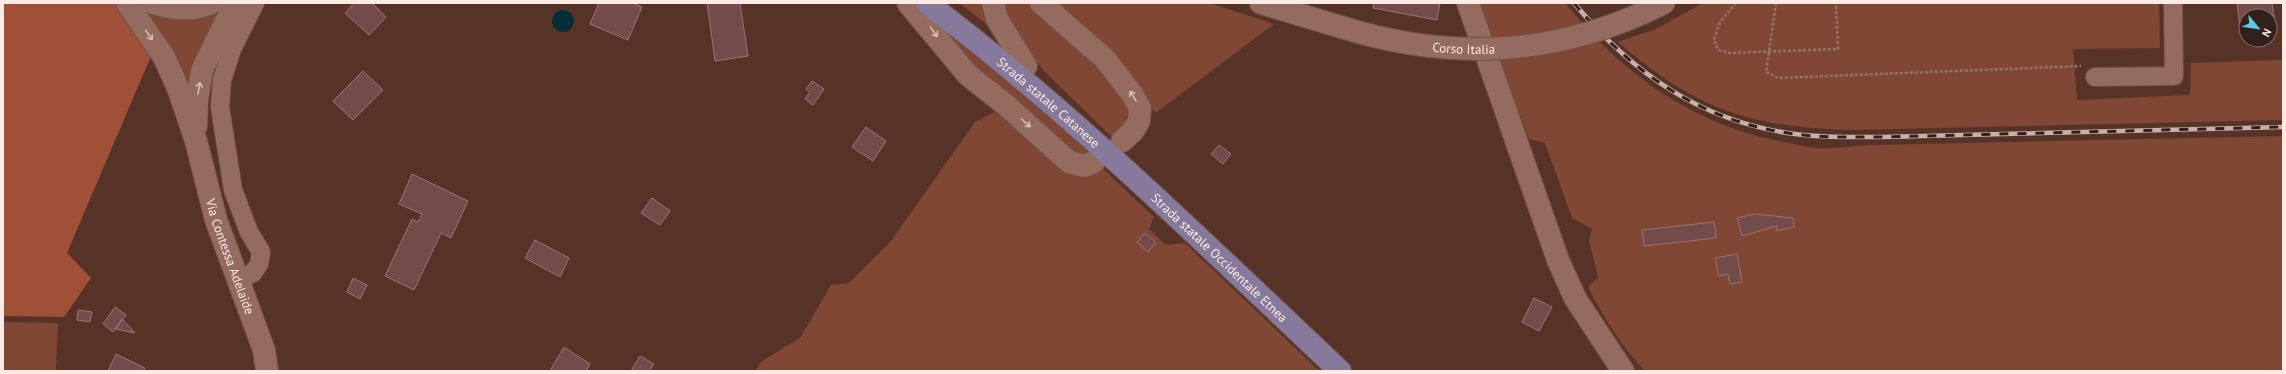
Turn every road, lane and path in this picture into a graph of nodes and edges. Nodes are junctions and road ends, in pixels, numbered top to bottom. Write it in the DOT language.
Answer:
graph roads {
  1 [pos="127,3"];
  2 [pos="153,3"];
  3 [pos="211,3"];
  4 [pos="235,3"];
  5 [pos="255,3"];
  6 [pos="908,3"];
  7 [pos="927,3"];
  8 [pos="944,3"];
  9 [pos="993,3"];
  10 [pos="1041,3"];
  11 [pos="1261,3"];
  12 [pos="1468,3"];
  13 [pos="1664,3"];
  14 [pos="1736,3"];
  15 [pos="1776,3"];
  16 [pos="1836,3"];
  17 [pos="2173,3"];
  18 [pos="1770,51"];
  19 [pos="1026,66"];
  20 [pos="2095,77"];
  21 [pos="196,141"];
  22 [pos="1122,141"];
  23 [pos="1096,153"];
  24 [pos="238,279"];
  25 [pos="268,371"];
  26 [pos="1340,371"];
  27 [pos="1623,371"];
  1 -- 21 [label="main road, one-way"];
  2 -- 3 [label="main road"];
  21 -- 4 [label="main road, one-way"];
  5 -- 24 [label="street"];
  6 -- 23 [label="main road, one-way"];
  7 -- 23 [label="main road, Strada statale Catanese"];
  8 -- 19 [label="main road, Strada statale Catanese"];
  9 -- 19 [label="main road"];
  22 -- 10 [label="main road, one-way"];
  11 -- 13 [label="main road, Corso Italia, bridge"];
  12 -- 27 [label="main road"];
  14 -- 18 [label="path"];
  15 -- 18 [label="path"];
  16 -- 18 [label="path"];
  17 -- 20 [label="street"];
  18 -- 20 [label="path"];
  19 -- 23 [label="main road, Strada statale Catanese"];
  21 -- 24 [label="main road, Via Contessa Adelaide"];
  23 -- 26 [label="main road, Strada statale Occidentale Etnea"];
  24 -- 25 [label="main road, Via Contessa Adelaide"];
}
